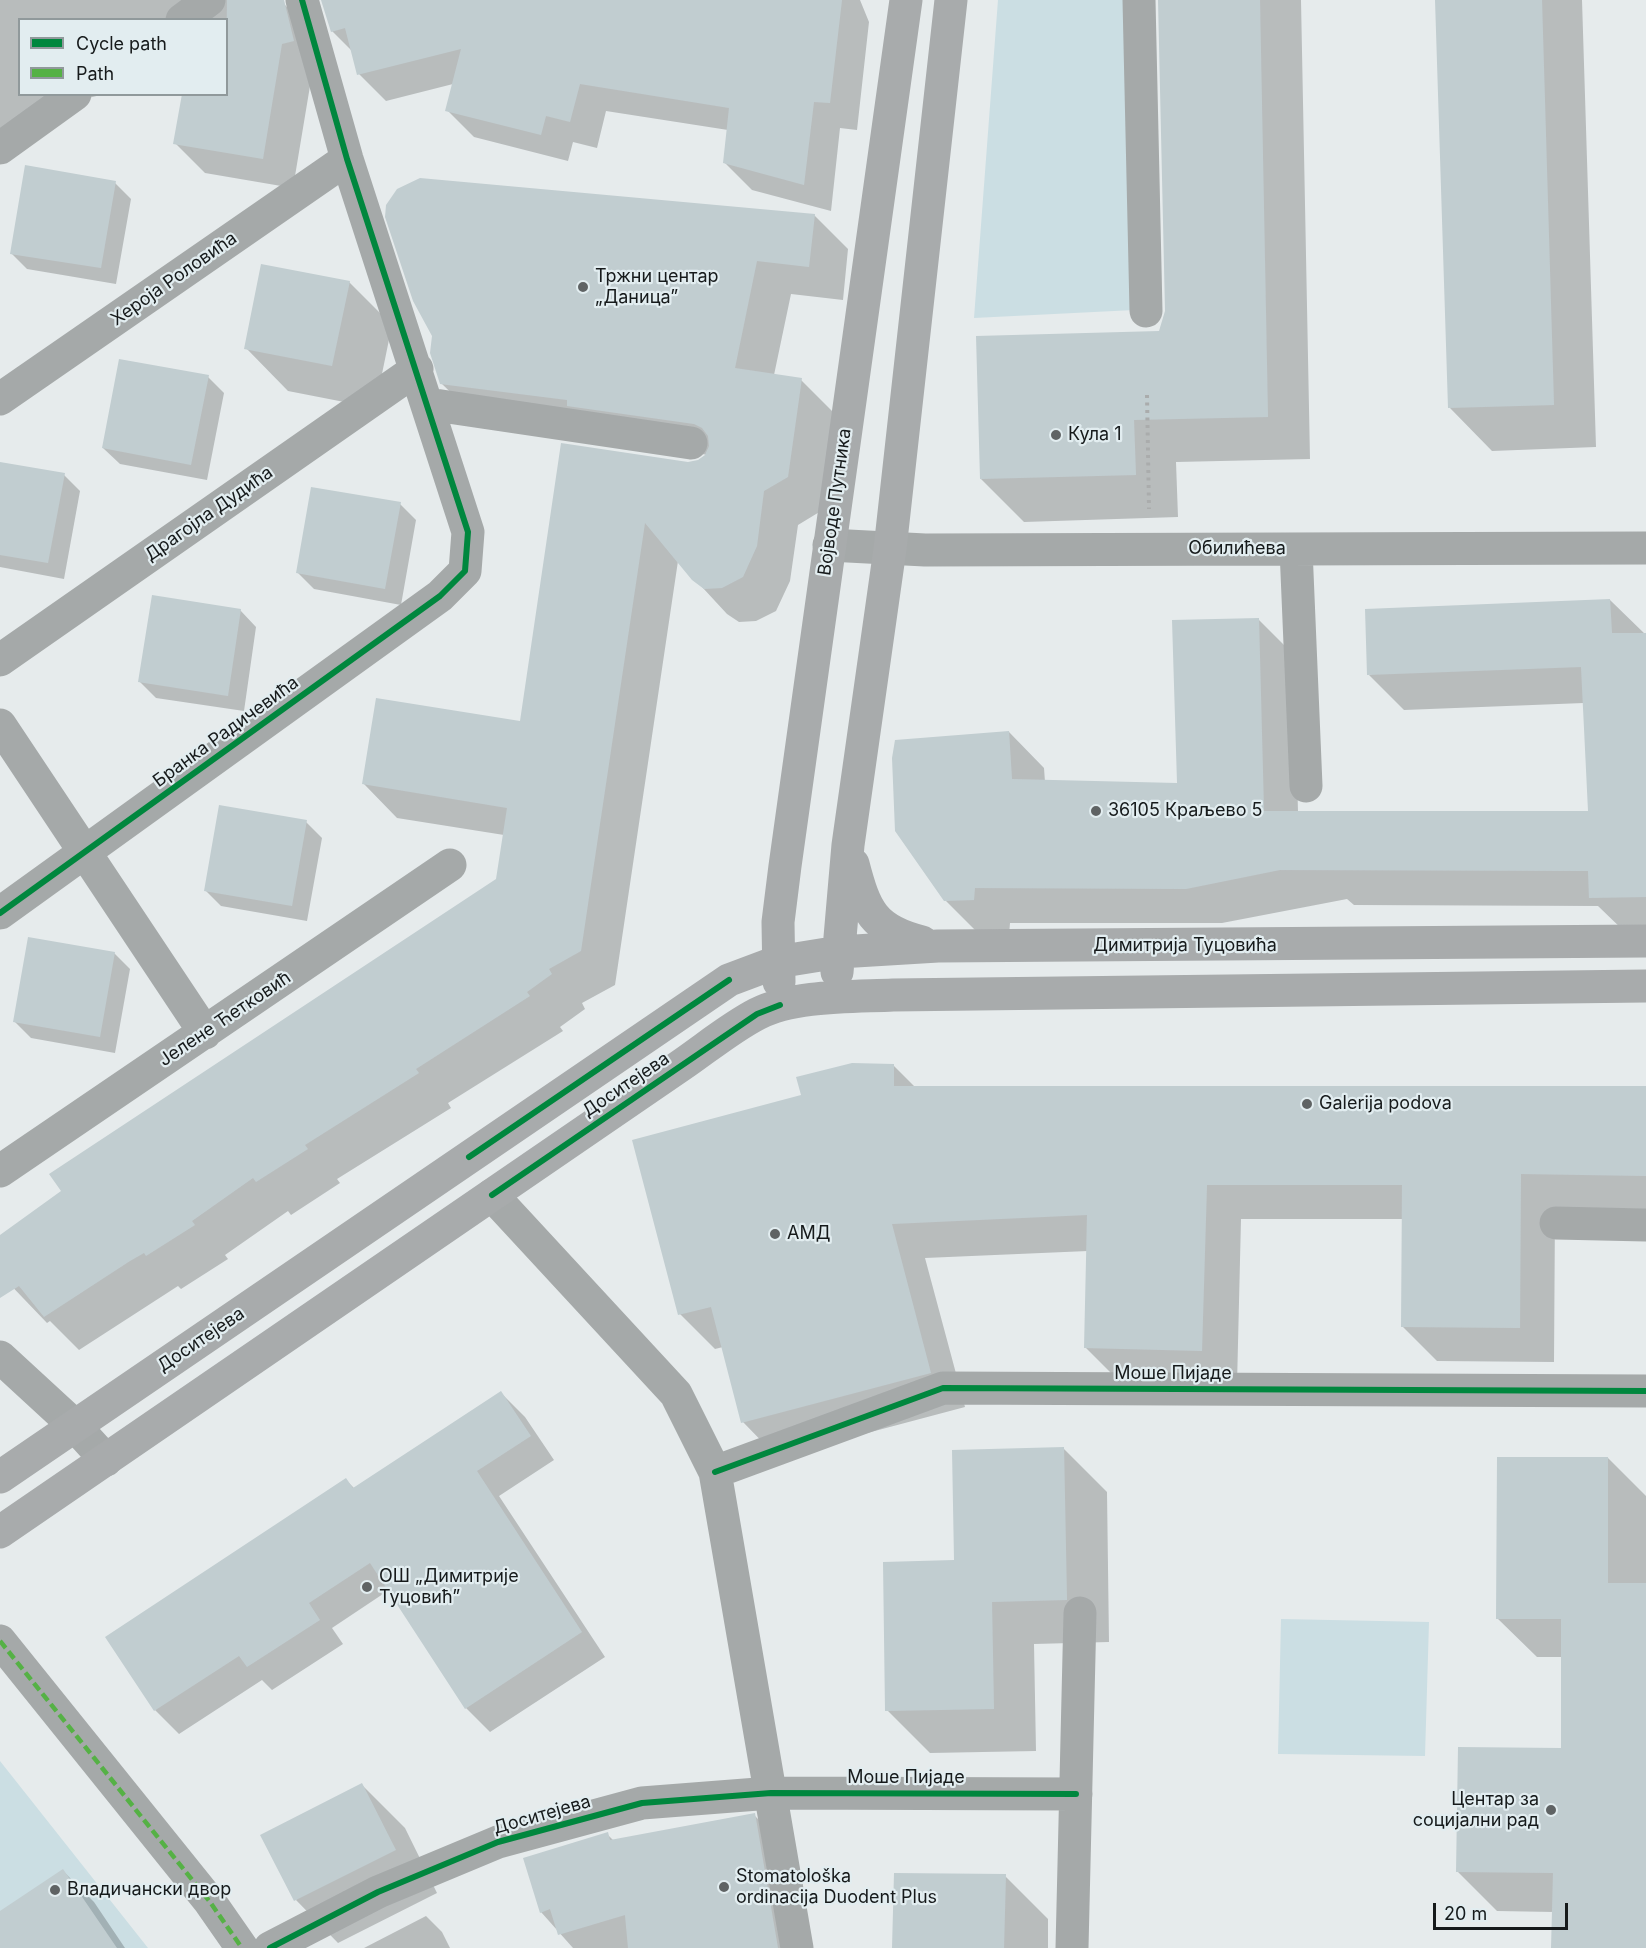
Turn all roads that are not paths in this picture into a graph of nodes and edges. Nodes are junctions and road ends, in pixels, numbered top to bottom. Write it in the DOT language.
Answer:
graph roads {
  1 [pos="209,0"];
  2 [pos="302,0"];
  3 [pos="906,0"];
  4 [pos="951,0"];
  5 [pos="1139,0"];
  6 [pos="185,18"];
  7 [pos="72,96"];
  8 [pos="0,148"];
  9 [pos="347,159"];
  10 [pos="1146,310"];
  11 [pos="417,369"];
  12 [pos="0,399"];
  13 [pos="428,404"];
  14 [pos="691,443"];
  15 [pos="829,545"];
  16 [pos="1646,548"];
  17 [pos="890,549"];
  18 [pos="1296,549"];
  19 [pos="0,660"];
  20 [pos="0,725"];
  21 [pos="1306,786"];
  22 [pos="848,845"];
  23 [pos="85,853"];
  24 [pos="450,865"];
  25 [pos="785,866"];
  26 [pos="0,913"];
  27 [pos="1646,941"];
  28 [pos="938,946"];
  29 [pos="839,952"];
  30 [pos="777,962"];
  31 [pos="729,980"];
  32 [pos="1646,986"];
  33 [pos="835,998"];
  34 [pos="780,1005"];
  35 [pos="205,1033"];
  36 [pos="0,1171"];
  37 [pos="492,1195"];
  38 [pos="1556,1223"];
  39 [pos="1646,1225"];
  40 [pos="0,1357"];
  41 [pos="1646,1391"];
  42 [pos="75,1426"];
  43 [pos="106,1460"];
  44 [pos="715,1472"];
  45 [pos="0,1477"];
  46 [pos="0,1532"];
  47 [pos="1080,1614"];
  48 [pos="0,1641"];
  49 [pos="771,1792"];
  50 [pos="1076,1794"];
  51 [pos="242,1948"];
  52 [pos="270,1948"];
  53 [pos="797,1948"];
  54 [pos="1072,1948"];
  1 -- 6 [label="street"];
  2 -- 9 [label="street"];
  3 -- 15 [label="main road, Војводе Путника"];
  4 -- 17 [label="main road"];
  5 -- 10 [label="street"];
  7 -- 8 [label="street"];
  9 -- 11 [label="street"];
  9 -- 12 [label="street, Хероја Роловића"];
  11 -- 13 [label="street"];
  11 -- 19 [label="street, Драгојла Дудића"];
  13 -- 14 [label="street"];
  13 -- 23 [label="street, Бранка Радичевића"];
  15 -- 17 [label="street, Обилићева"];
  15 -- 25 [label="main road, Војводе Путника"];
  16 -- 18 [label="street, Обилићева"];
  17 -- 18 [label="street, Обилићева"];
  17 -- 22 [label="main road"];
  18 -- 21 [label="street"];
  20 -- 23 [label="street"];
  22 -- 28 [label="main road"];
  22 -- 29 [label="main road"];
  23 -- 26 [label="street, Бранка Радичевића"];
  23 -- 35 [label="street"];
  24 -- 35 [label="street, Јелене Ћетковић"];
  25 -- 30 [label="main road, Војводе Путника"];
  25 -- 31 [label="main road"];
  27 -- 28 [label="main road, Димитрија Туцовића"];
  28 -- 29 [label="main road, Димитрија Туцовића"];
  29 -- 30 [label="main road, Димитрија Туцовића"];
  29 -- 33 [label="main road"];
  30 -- 31 [label="main road, Димитрија Туцовића"];
  30 -- 34 [label="main road, Војводе Путника"];
  31 -- 42 [label="main road, Доситејева"];
  32 -- 33 [label="main road"];
  33 -- 34 [label="main road"];
  34 -- 37 [label="main road, Доситејева"];
  35 -- 36 [label="street, Јелене Ћетковић"];
  37 -- 43 [label="main road, Доситејева"];
  37 -- 44 [label="street"];
  38 -- 39 [label="street"];
  40 -- 42 [label="street"];
  41 -- 44 [label="street, Моше Пијаде"];
  42 -- 43 [label="street"];
  42 -- 45 [label="main road, Доситејева"];
  43 -- 46 [label="main road, Доситејева"];
  44 -- 49 [label="street"];
  47 -- 50 [label="street"];
  48 -- 51 [label="street"];
  49 -- 50 [label="street, Моше Пијаде"];
  49 -- 52 [label="street, Доситејева"];
  49 -- 53 [label="street"];
  50 -- 54 [label="street"];
}
